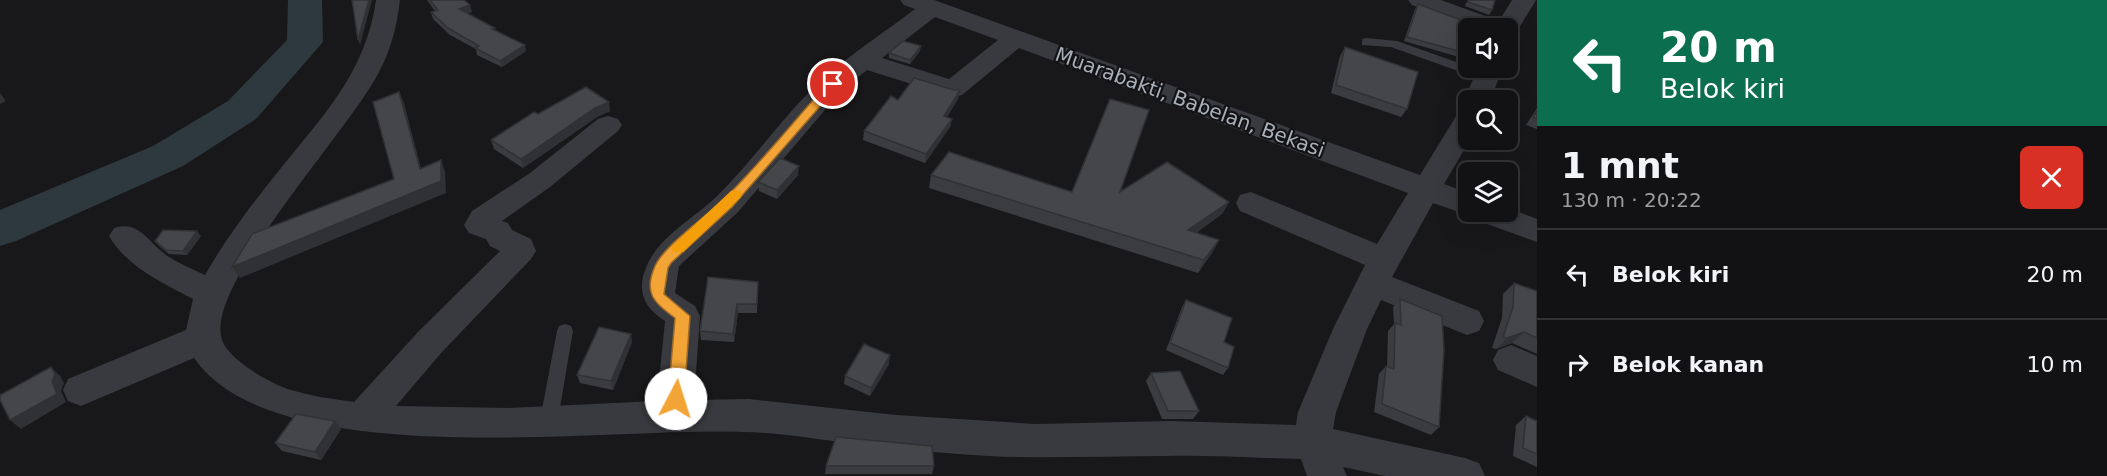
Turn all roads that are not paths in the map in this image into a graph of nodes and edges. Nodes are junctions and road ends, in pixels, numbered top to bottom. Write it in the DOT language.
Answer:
graph roads {
  1 [pos="388,0"];
  2 [pos="1420,0"];
  3 [pos="922,4"];
  4 [pos="1468,18"];
  5 [pos="1015,39"];
  6 [pos="1366,42"];
  7 [pos="865,61"];
  8 [pos="1484,82"];
  9 [pos="608,124"];
  10 [pos="1458,136"];
  11 [pos="1427,188"];
  12 [pos="1458,200"];
  13 [pos="1251,203"];
  14 [pos="1513,222"];
  15 [pos="1537,231"];
  16 [pos="125,236"];
  17 [pos="1379,271"];
  18 [pos="211,294"];
  19 [pos="1467,321"];
  20 [pos="565,331"];
  21 [pos="203,338"];
  22 [pos="81,390"];
  23 [pos="674,418"];
  24 [pos="363,419"];
  25 [pos="548,425"];
  26 [pos="1323,465"];
  27 [pos="1465,476"];
  1 -- 18 [label="street"];
  2 -- 4 [label="street"];
  3 -- 5 [label="street, Muarabakti, Babelan, Bekasi"];
  3 -- 7 [label="street"];
  5 -- 7 [label="street"];
  5 -- 11 [label="street, Muarabakti, Babelan, Bekasi"];
  6 -- 8 [label="lane"];
  7 -- 23 [label="street"];
  9 -- 24 [label="street"];
  10 -- 11 [label="street"];
  11 -- 12 [label="street, Muarabakti, Babelan, Bekasi"];
  11 -- 17 [label="street"];
  13 -- 17 [label="street"];
  14 -- 15 [label="street"];
  16 -- 18 [label="street"];
  17 -- 19 [label="street"];
  17 -- 26 [label="street"];
  18 -- 21 [label="street"];
  20 -- 25 [label="lane"];
  21 -- 22 [label="street"];
  21 -- 24 [label="street"];
  23 -- 25 [label="street"];
  23 -- 26 [label="street"];
  24 -- 25 [label="street"];
  26 -- 27 [label="street"];
}
